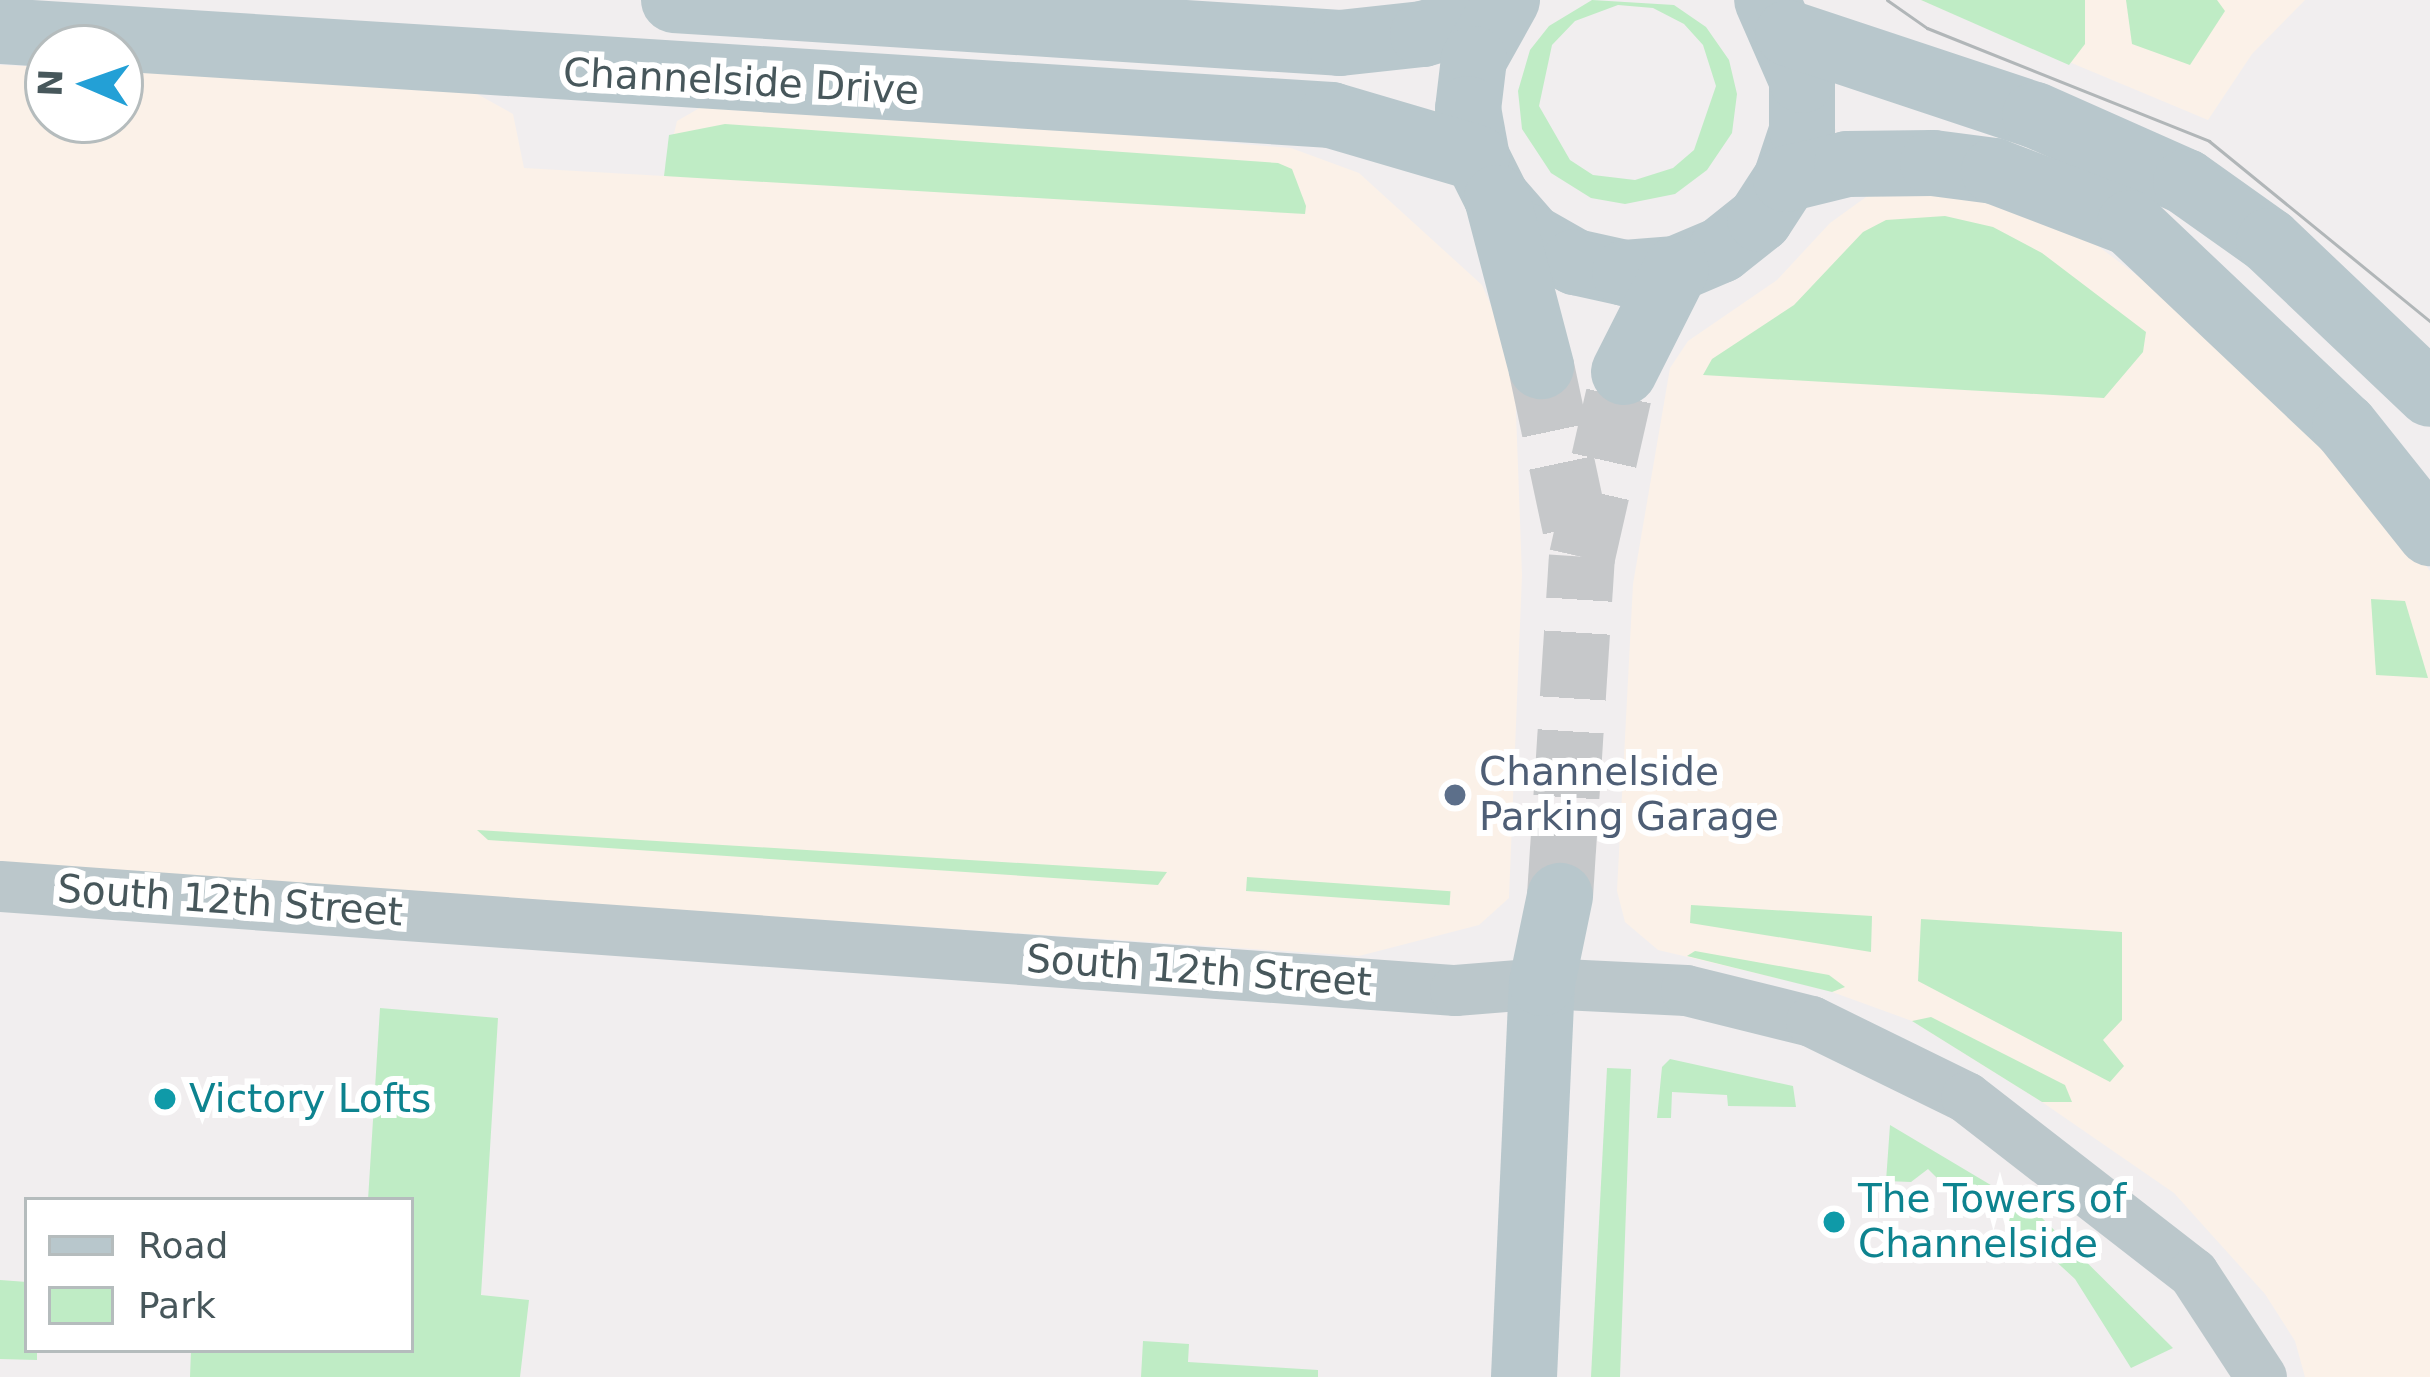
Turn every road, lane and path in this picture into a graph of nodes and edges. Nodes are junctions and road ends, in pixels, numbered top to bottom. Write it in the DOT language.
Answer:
graph roads {
  1 [pos="674,0"];
  2 [pos="1501,7"];
  3 [pos="1777,16"];
  4 [pos="0,32"];
  5 [pos="1487,178"];
  6 [pos="1786,179"];
  7 [pos="1676,268"];
  8 [pos="1541,366"];
  9 [pos="1624,372"];
  10 [pos="2430,394"];
  11 [pos="2430,533"];
  12 [pos="0,886"];
  13 [pos="1560,896"];
  14 [pos="1542,983"];
  15 [pos="1524,1377"];
  16 [pos="2261,1377"];
  1 -- 2 [label="main road, Channelside Drive"];
  2 -- 5 [label="main road"];
  3 -- 6 [label="main road"];
  3 -- 10 [label="main road"];
  4 -- 5 [label="main road, Channelside Drive"];
  5 -- 7 [label="main road"];
  5 -- 8 [label="main road"];
  6 -- 7 [label="main road"];
  6 -- 11 [label="main road"];
  7 -- 9 [label="main road"];
  12 -- 14 [label="street, South 12th Street"];
  13 -- 14 [label="main road"];
  14 -- 15 [label="main road"];
  14 -- 16 [label="street, South 12th Street"];
}
